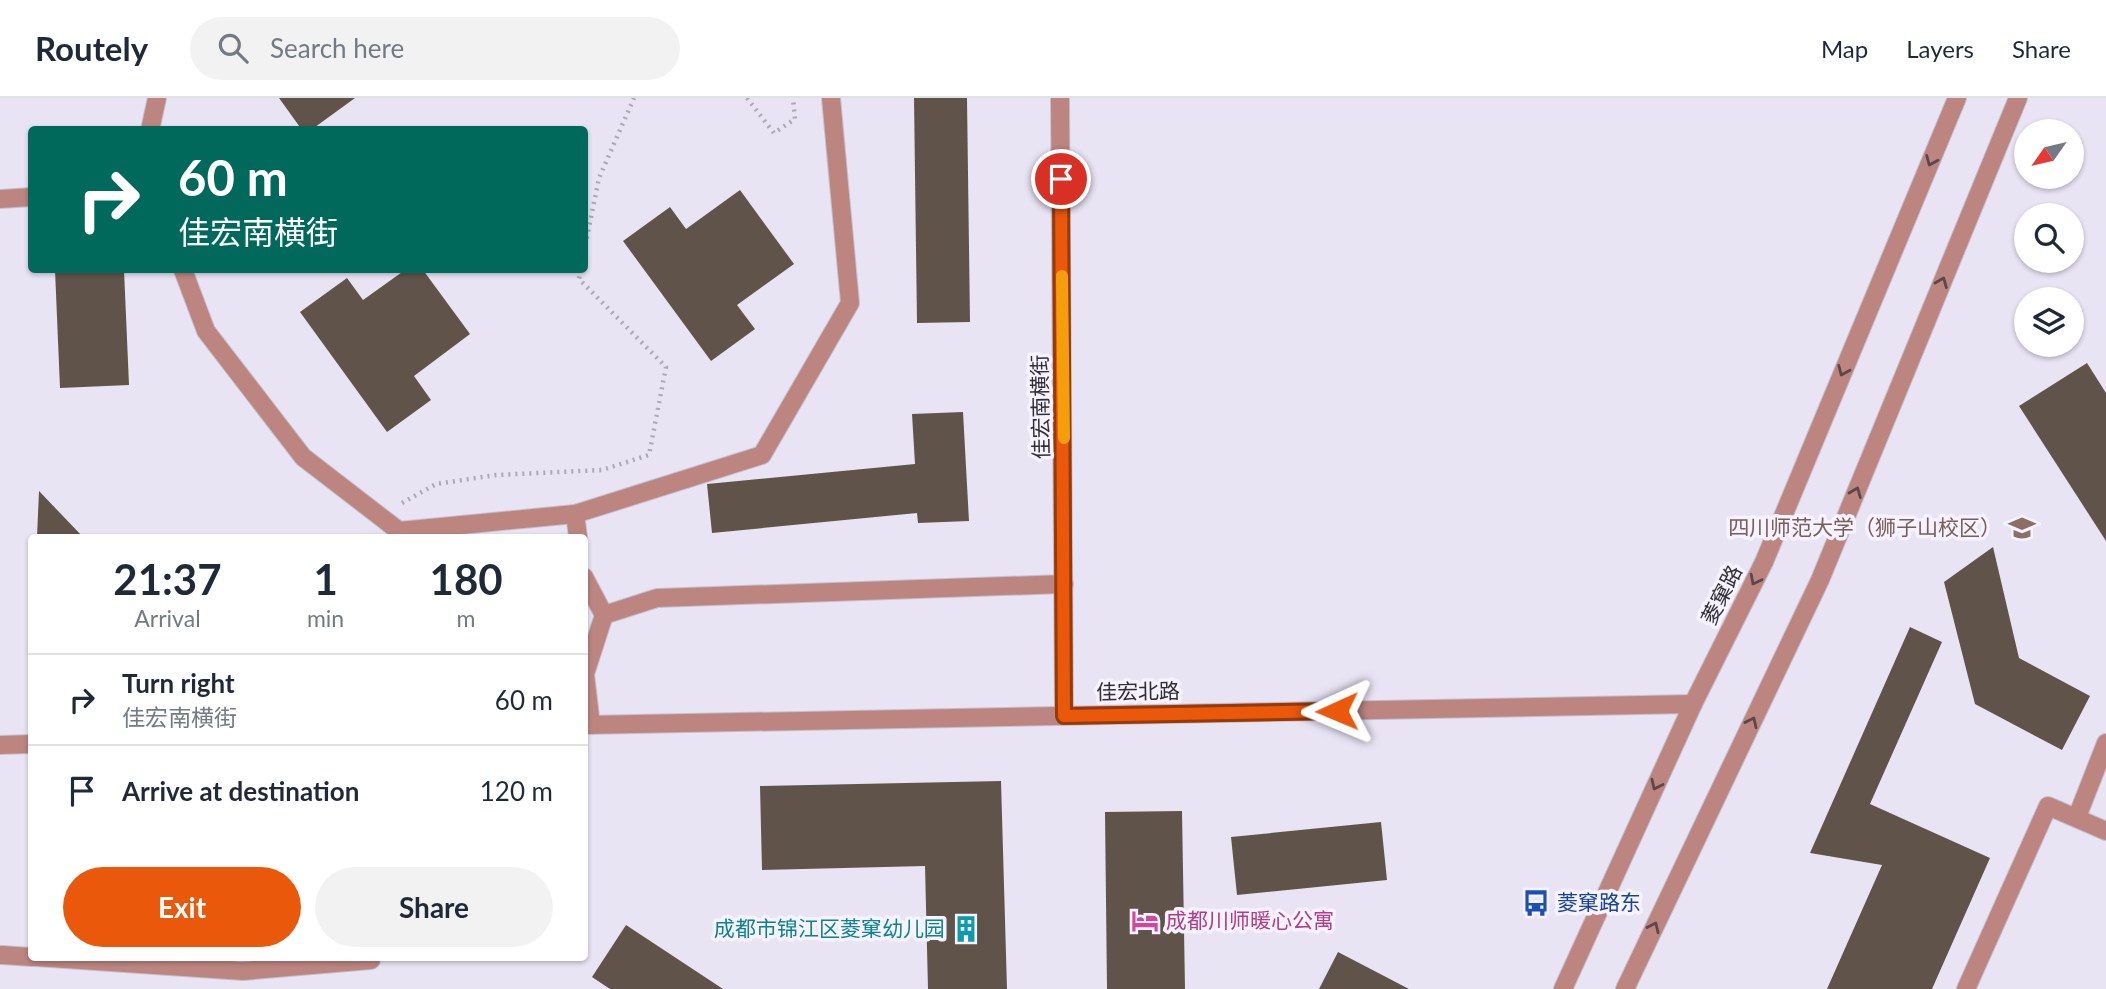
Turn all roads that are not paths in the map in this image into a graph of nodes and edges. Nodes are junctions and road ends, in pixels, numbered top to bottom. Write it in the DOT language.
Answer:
graph roads {
  1 [pos="158,98"];
  2 [pos="831,98"];
  3 [pos="1060,98"];
  4 [pos="1957,98"];
  5 [pos="2018,98"];
  6 [pos="151,126"];
  7 [pos="28,197"];
  8 [pos="0,199"];
  9 [pos="184,273"];
  10 [pos="575,514"];
  11 [pos="578,534"];
  12 [pos="1064,584"];
  13 [pos="588,585"];
  14 [pos="604,615"];
  15 [pos="588,665"];
  16 [pos="1693,704"];
  17 [pos="1064,716"];
  18 [pos="588,725"];
  19 [pos="2106,743"];
  20 [pos="28,744"];
  21 [pos="0,745"];
  22 [pos="2077,817"];
  23 [pos="2106,831"];
  24 [pos="1,955"];
  25 [pos="28,957"];
  26 [pos="94,961"];
  27 [pos="359,961"];
  28 [pos="1563,989"];
  29 [pos="1625,989"];
  30 [pos="1966,989"];
  1 -- 6 [label="street"];
  2 -- 10 [label="street"];
  3 -- 12 [label="street, 佳宏南横街"];
  4 -- 16 [label="street, 菱窠路, one-way"];
  29 -- 5 [label="street, one-way"];
  7 -- 8 [label="street"];
  9 -- 10 [label="street"];
  10 -- 11 [label="street"];
  12 -- 14 [label="street"];
  12 -- 17 [label="street, 佳宏南横街"];
  13 -- 14 [label="street"];
  14 -- 15 [label="street"];
  16 -- 17 [label="street, 佳宏北路"];
  16 -- 28 [label="street, 菱窠路, one-way"];
  17 -- 18 [label="street, 佳宏北路"];
  19 -- 22 [label="street"];
  20 -- 21 [label="street"];
  22 -- 23 [label="street"];
  22 -- 30 [label="street"];
  24 -- 25 [label="street"];
  26 -- 27 [label="street"];
}
